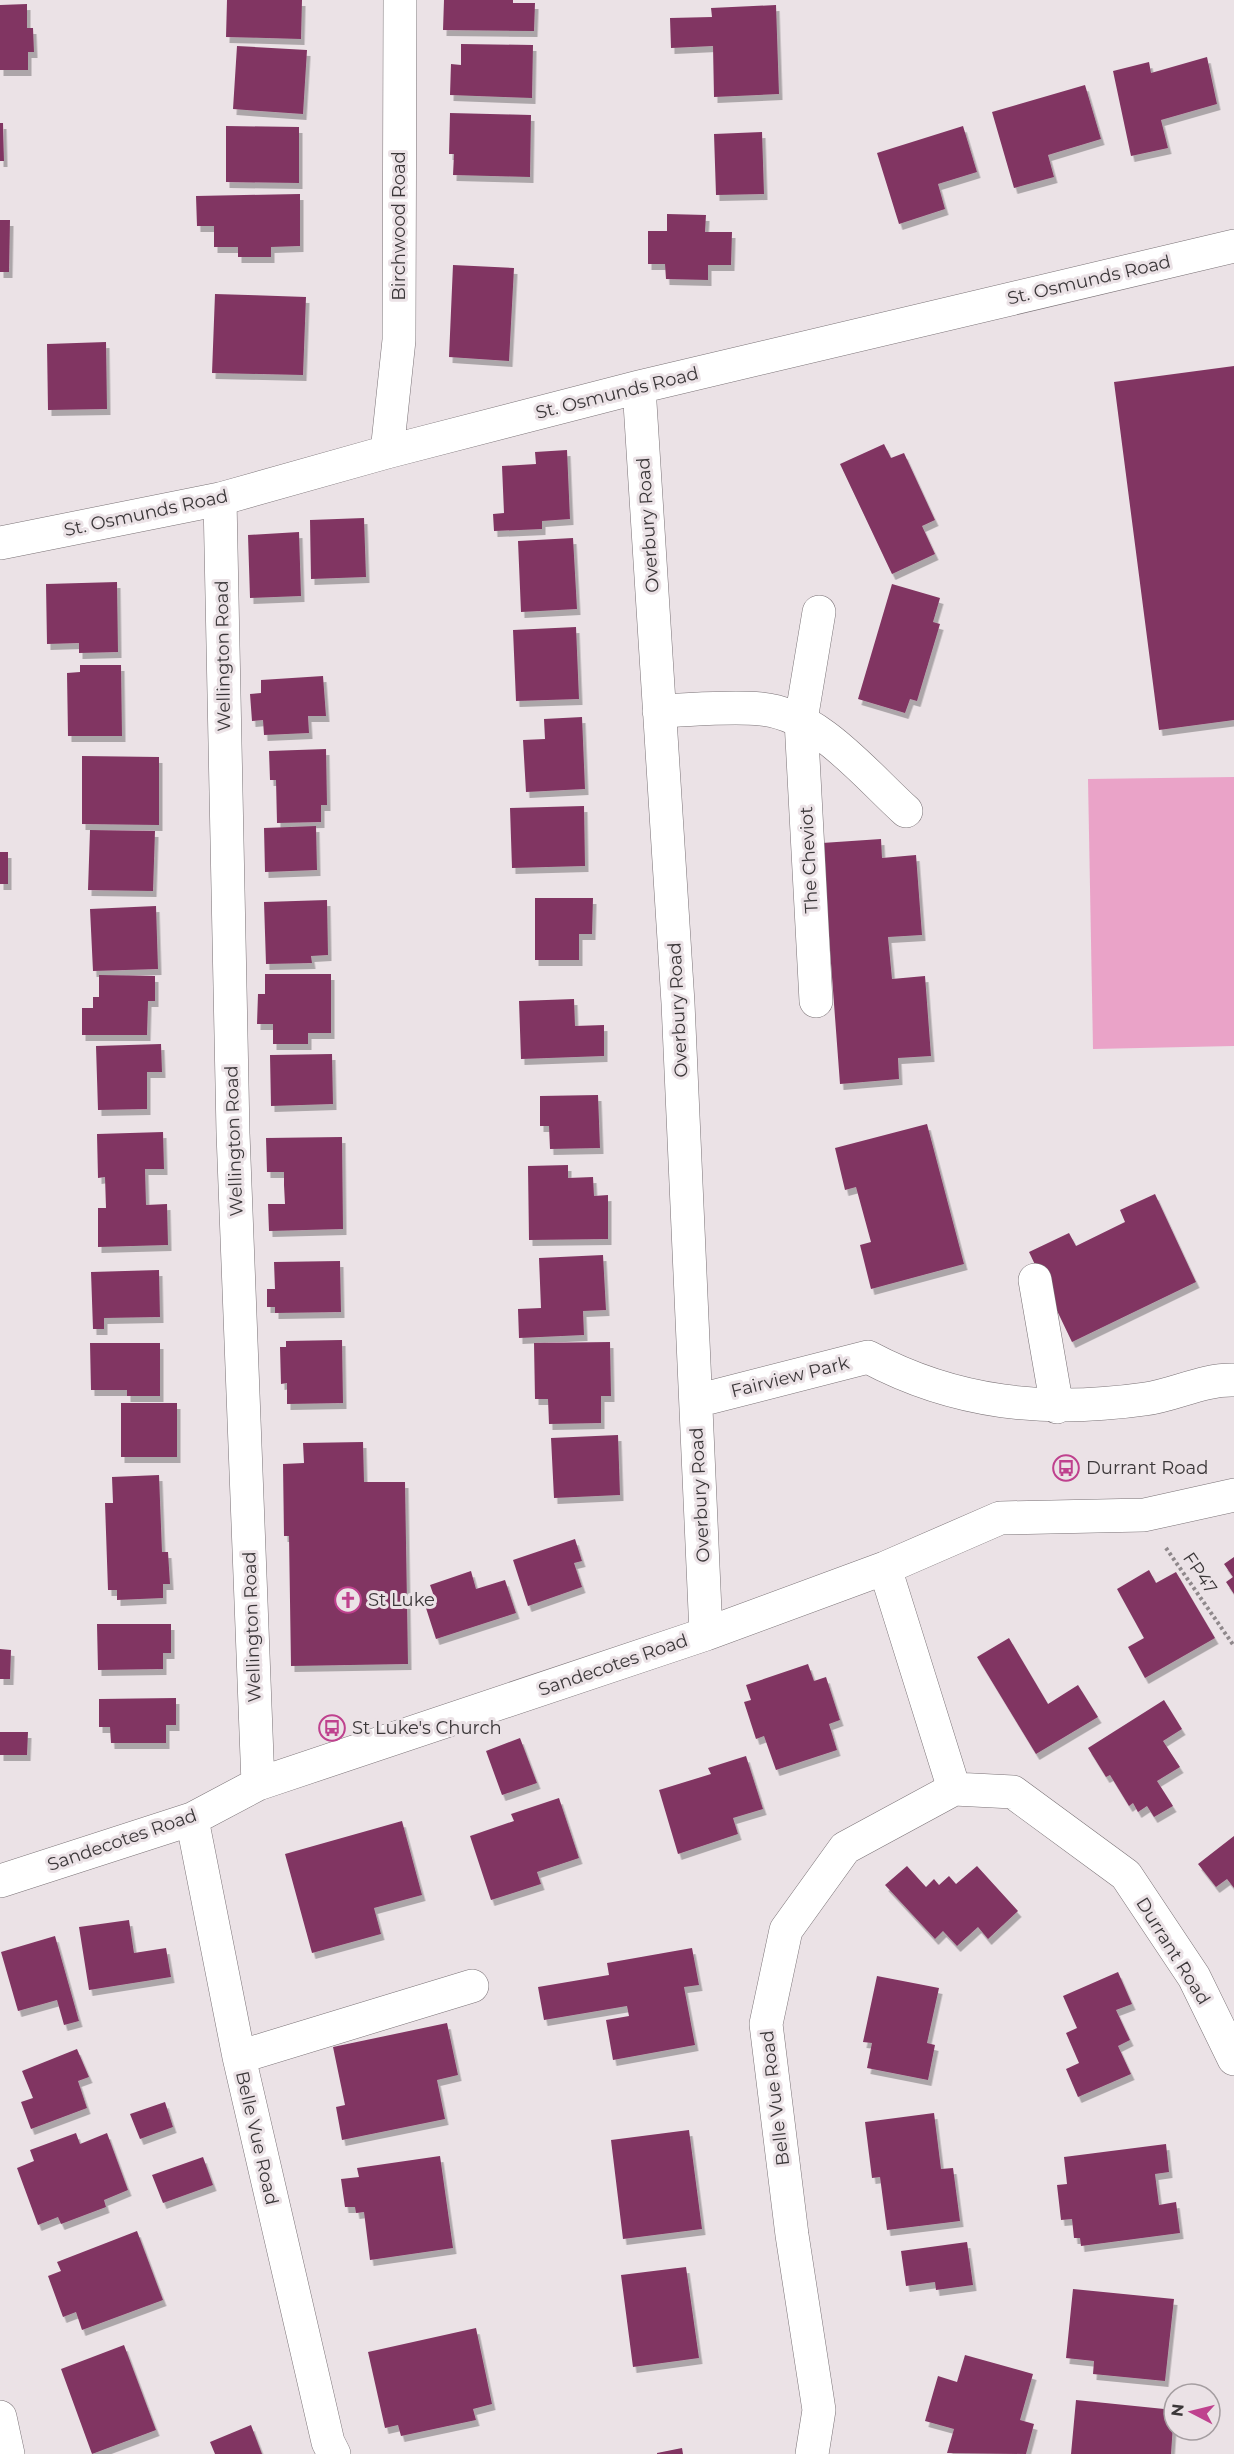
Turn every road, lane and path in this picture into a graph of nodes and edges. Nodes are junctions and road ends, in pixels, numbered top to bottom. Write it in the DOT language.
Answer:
graph roads {
  1 [pos="400,0"];
  2 [pos="1234,246"];
  3 [pos="639,387"];
  4 [pos="387,452"];
  5 [pos="220,499"];
  6 [pos="0,543"];
  7 [pos="819,612"];
  8 [pos="659,711"];
  9 [pos="801,720"];
  10 [pos="906,811"];
  11 [pos="816,1001"];
  12 [pos="1035,1280"];
  13 [pos="1234,1380"];
  14 [pos="696,1401"];
  15 [pos="1057,1407"];
  16 [pos="1234,1495"];
  17 [pos="1144,1515"];
  18 [pos="885,1568"];
  19 [pos="706,1634"];
  20 [pos="1234,1646"];
  21 [pos="258,1784"];
  22 [pos="954,1789"];
  23 [pos="192,1819"];
  24 [pos="0,1881"];
  25 [pos="472,1986"];
  26 [pos="238,2057"];
  27 [pos="1234,2059"];
  28 [pos="0,2417"];
  29 [pos="8,2454"];
  30 [pos="334,2454"];
  31 [pos="812,2454"];
  1 -- 4 [label="street, Birchwood Road"];
  2 -- 3 [label="street, St. Osmunds Road"];
  3 -- 4 [label="street, St. Osmunds Road"];
  3 -- 8 [label="street, Overbury Road"];
  4 -- 5 [label="street, St. Osmunds Road"];
  5 -- 6 [label="street, St. Osmunds Road"];
  5 -- 21 [label="street, Wellington Road"];
  7 -- 9 [label="street, The Cheviot"];
  8 -- 9 [label="street"];
  8 -- 14 [label="street, Overbury Road"];
  9 -- 10 [label="street"];
  9 -- 11 [label="street, The Cheviot"];
  12 -- 15 [label="street"];
  13 -- 15 [label="street, Fairview Park"];
  14 -- 15 [label="street, Fairview Park"];
  14 -- 19 [label="street, Overbury Road"];
  16 -- 17 [label="street, Sandecotes Road"];
  17 -- 18 [label="street, Sandecotes Road"];
  17 -- 20 [label="path, FP47"];
  18 -- 19 [label="street, Sandecotes Road"];
  18 -- 22 [label="street"];
  19 -- 21 [label="street, Sandecotes Road"];
  21 -- 23 [label="street, Sandecotes Road"];
  22 -- 27 [label="street, Durrant Road"];
  22 -- 31 [label="street, Belle Vue Road"];
  23 -- 24 [label="street, Sandecotes Road"];
  23 -- 26 [label="street, Belle Vue Road"];
  25 -- 26 [label="street"];
  26 -- 30 [label="street, Belle Vue Road"];
  28 -- 29 [label="street"];
}
